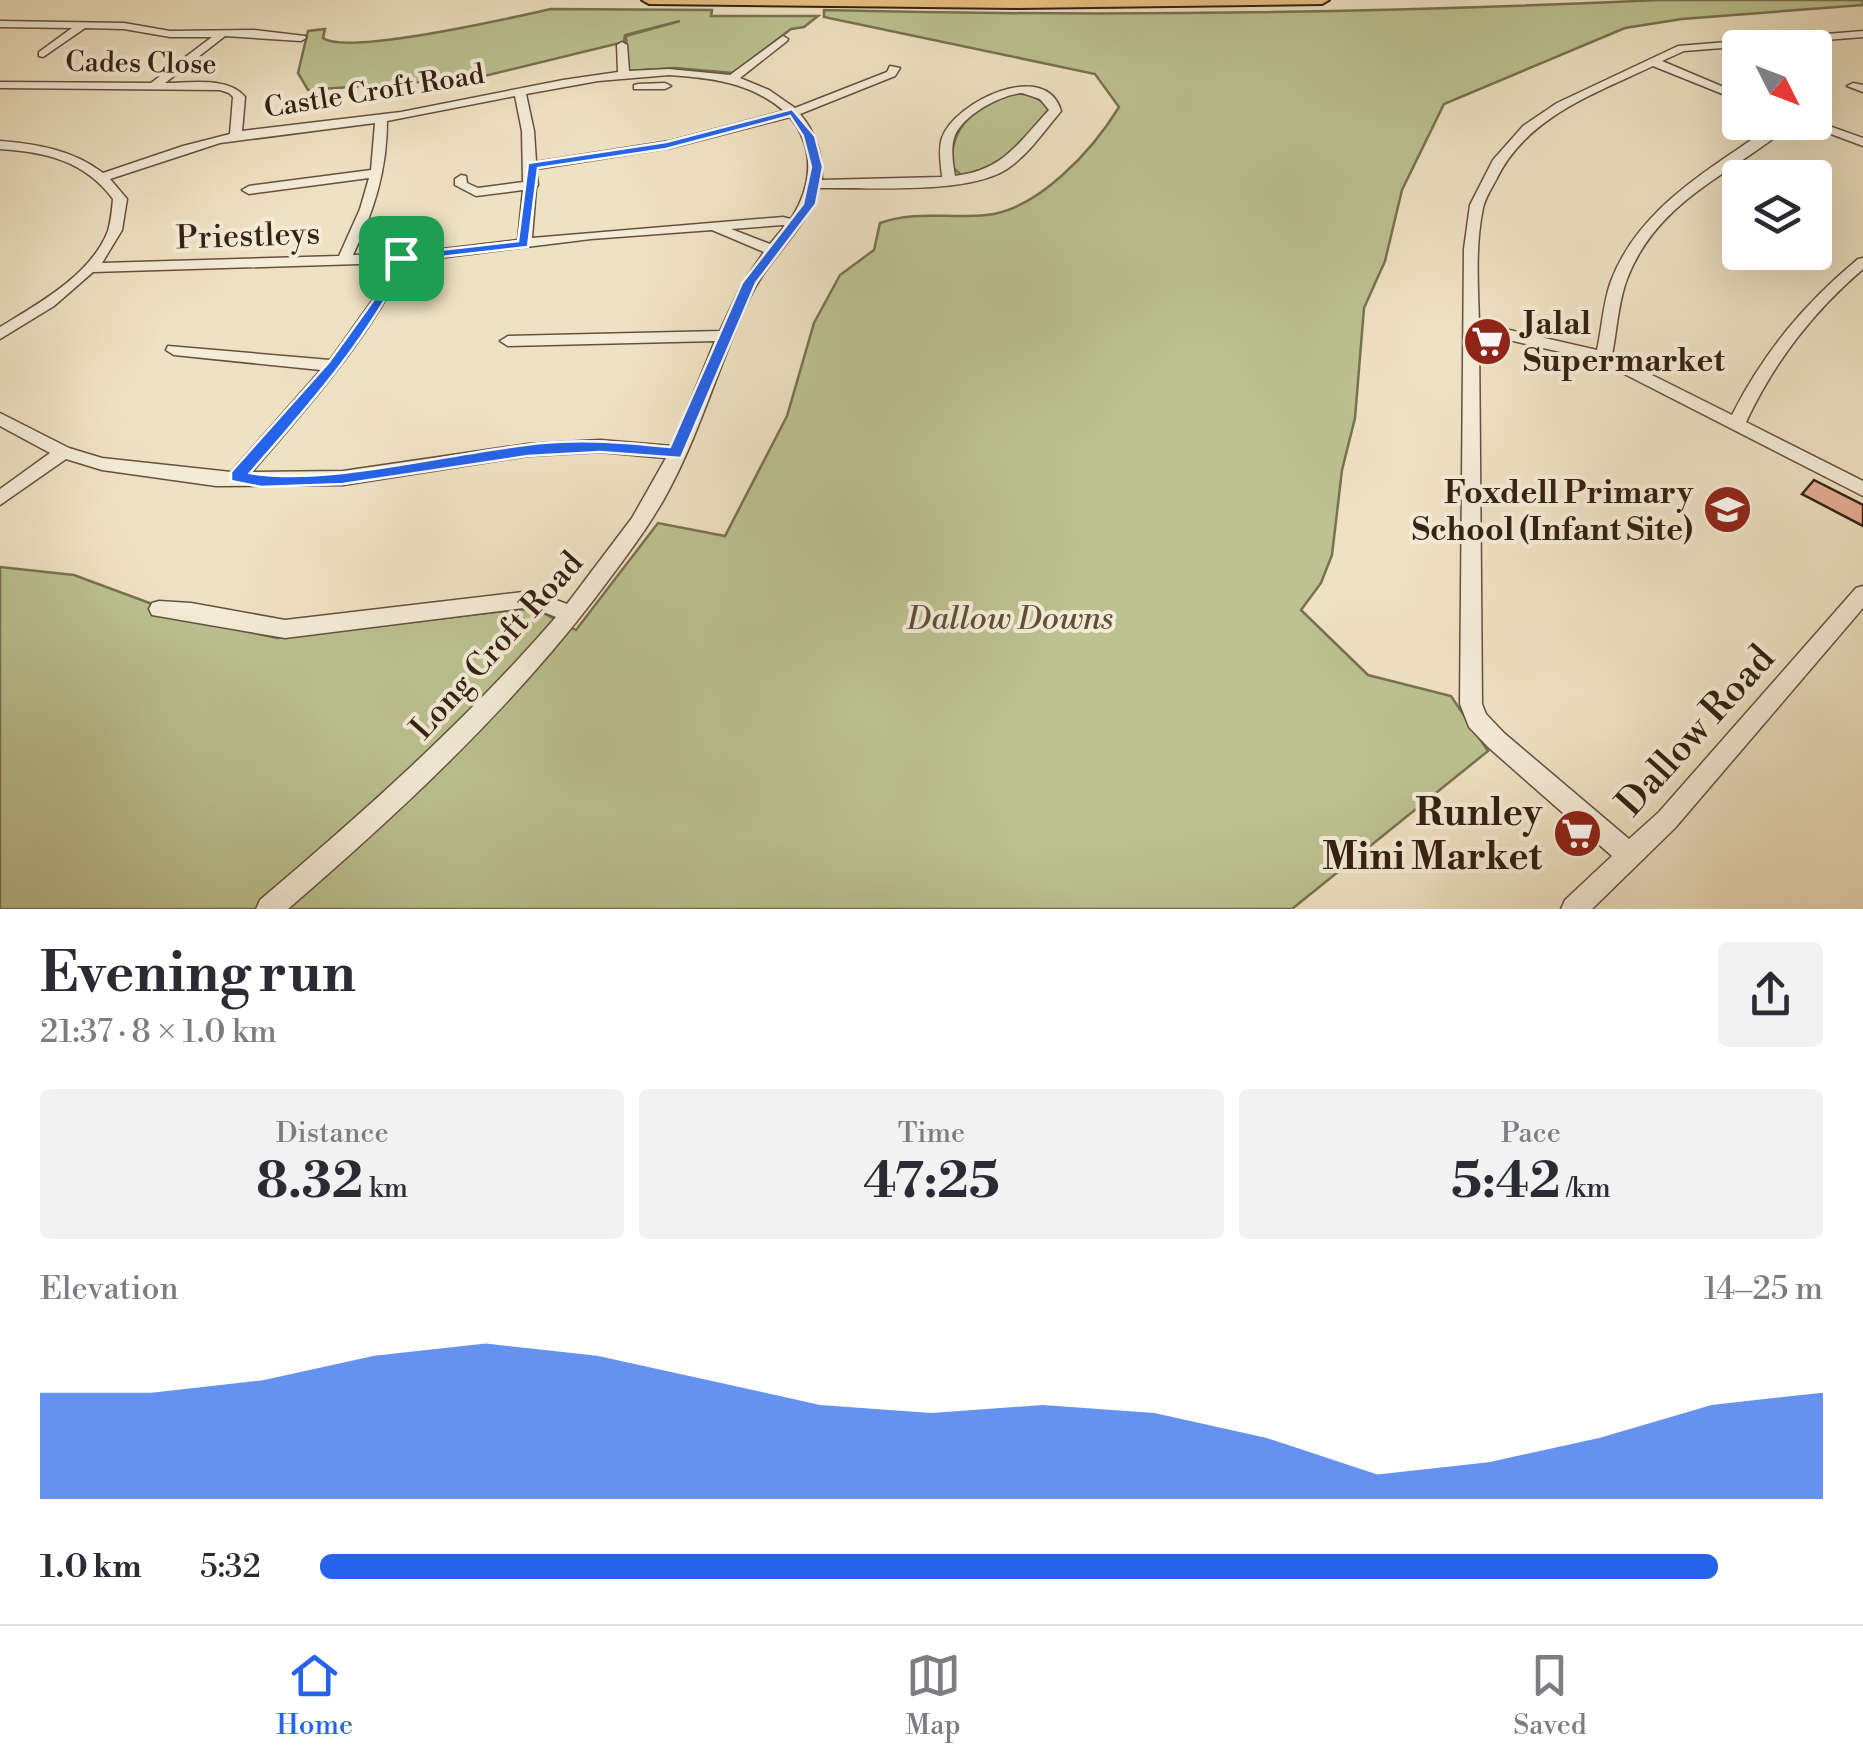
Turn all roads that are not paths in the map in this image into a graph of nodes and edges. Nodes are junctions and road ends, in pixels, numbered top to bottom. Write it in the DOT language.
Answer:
graph roads {
  1 [pos="649,0"];
  2 [pos="1322,0"];
  3 [pos="6,24"];
  4 [pos="84,25"];
  5 [pos="0,32"];
  6 [pos="222,34"];
  7 [pos="1863,34"];
  8 [pos="301,38"];
  9 [pos="782,39"];
  10 [pos="622,45"];
  11 [pos="43,54"];
  12 [pos="1652,61"];
  13 [pos="894,68"];
  14 [pos="624,76"];
  15 [pos="732,79"];
  16 [pos="658,82"];
  17 [pos="0,85"];
  18 [pos="155,85"];
  19 [pos="638,87"];
  20 [pos="1722,90"];
  21 [pos="520,92"];
  22 [pos="792,112"];
  23 [pos="381,120"];
  24 [pos="1832,131"];
  25 [pos="236,136"];
  26 [pos="1763,140"];
  27 [pos="1863,142"];
  28 [pos="1,145"];
  29 [pos="532,166"];
  30 [pos="378,173"];
  31 [pos="106,176"];
  32 [pos="949,179"];
  33 [pos="462,180"];
  34 [pos="816,184"];
  35 [pos="532,186"];
  36 [pos="249,190"];
  37 [pos="796,224"];
  38 [pos="706,226"];
  39 [pos="524,244"];
  40 [pos="774,252"];
  41 [pos="401,258"];
  42 [pos="344,259"];
  43 [pos="1863,262"];
  44 [pos="89,268"];
  45 [pos="1469,326"];
  46 [pos="0,334"];
  47 [pos="728,336"];
  48 [pos="508,341"];
  49 [pos="174,350"];
  50 [pos="1604,358"];
  51 [pos="334,366"];
  52 [pos="0,419"];
  53 [pos="1736,424"];
  54 [pos="63,452"];
  55 [pos="676,454"];
  56 [pos="237,477"];
  57 [pos="1863,489"];
  58 [pos="0,498"];
  59 [pos="1863,594"];
  60 [pos="167,609"];
  61 [pos="572,614"];
  62 [pos="1628,854"];
  63 [pos="268,909"];
  64 [pos="1574,909"];
  1 -- 2 [label="highway"];
  3 -- 4 [label="street"];
  3 -- 5 [label="street"];
  4 -- 6 [label="street"];
  4 -- 11 [label="street"];
  6 -- 8 [label="street"];
  6 -- 18 [label="street"];
  7 -- 12 [label="street"];
  9 -- 15 [label="street"];
  10 -- 14 [label="street"];
  12 -- 20 [label="street"];
  12 -- 45 [label="street"];
  13 -- 22 [label="street"];
  14 -- 16 [label="street, Castle Croft Road"];
  14 -- 21 [label="street, Castle Croft Road"];
  15 -- 16 [label="street, Castle Croft Road"];
  15 -- 22 [label="street, Castle Croft Road"];
  16 -- 19 [label="street, Castle Croft Road"];
  17 -- 18 [label="street, Cades Close"];
  18 -- 25 [label="street, Cades Close"];
  21 -- 23 [label="street, Castle Croft Road"];
  21 -- 29 [label="street"];
  22 -- 29 [label="street"];
  22 -- 34 [label="street"];
  23 -- 25 [label="street, Castle Croft Road"];
  23 -- 30 [label="street"];
  24 -- 27 [label="street"];
  25 -- 31 [label="street, Castle Croft Road"];
  26 -- 50 [label="street"];
  28 -- 31 [label="street"];
  29 -- 35 [label="street"];
  30 -- 36 [label="street"];
  30 -- 42 [label="street"];
  31 -- 44 [label="street"];
  32 -- 32 [label="street"];
  32 -- 34 [label="street"];
  33 -- 35 [label="street"];
  34 -- 37 [label="street, Long Croft Road"];
  35 -- 39 [label="street"];
  37 -- 38 [label="street, Priestleys"];
  37 -- 40 [label="street, Long Croft Road"];
  38 -- 39 [label="street, Priestleys"];
  38 -- 40 [label="street, Priestleys"];
  39 -- 41 [label="street, Priestleys"];
  40 -- 47 [label="street, Long Croft Road"];
  41 -- 42 [label="street, Priestleys"];
  41 -- 51 [label="street"];
  42 -- 44 [label="street, Priestleys"];
  43 -- 53 [label="street"];
  44 -- 46 [label="street"];
  45 -- 50 [label="street"];
  45 -- 62 [label="street"];
  47 -- 48 [label="street"];
  47 -- 55 [label="street, Long Croft Road"];
  49 -- 51 [label="street"];
  50 -- 53 [label="street"];
  51 -- 56 [label="street"];
  52 -- 54 [label="street"];
  53 -- 57 [label="street"];
  54 -- 56 [label="street"];
  54 -- 58 [label="street"];
  55 -- 56 [label="street"];
  55 -- 61 [label="street, Long Croft Road"];
  59 -- 62 [label="street, Dallow Road"];
  60 -- 61 [label="street"];
  61 -- 63 [label="street, Long Croft Road"];
  62 -- 64 [label="street, Dallow Road"];
}
